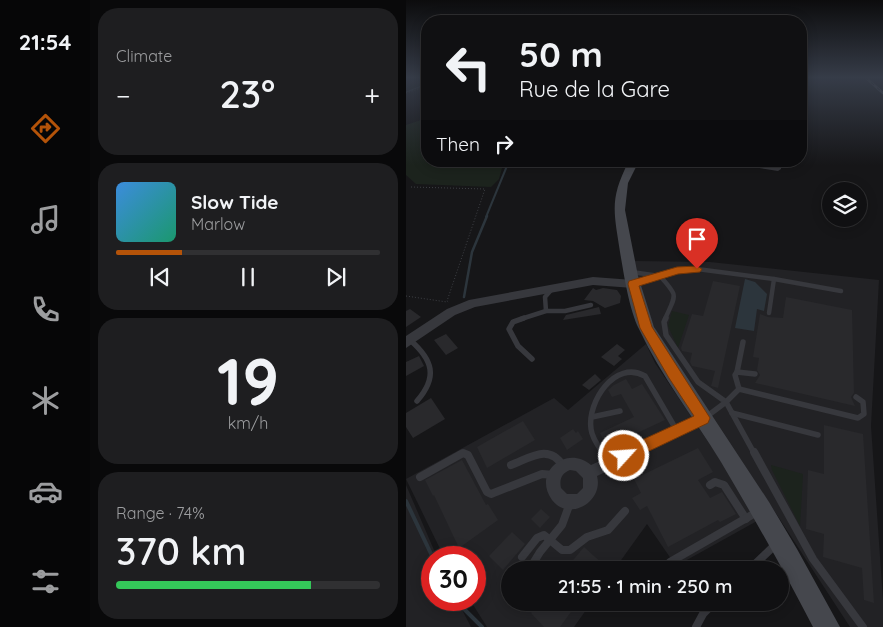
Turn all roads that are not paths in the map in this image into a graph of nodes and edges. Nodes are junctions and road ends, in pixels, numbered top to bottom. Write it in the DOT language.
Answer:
graph roads {
  1 [pos="631,167"];
  2 [pos="631,276"];
  3 [pos="660,276"];
  4 [pos="774,279"];
  5 [pos="841,291"];
  6 [pos="546,292"];
  7 [pos="591,305"];
  8 [pos="546,311"];
  9 [pos="768,313"];
  10 [pos="408,342"];
  11 [pos="743,342"];
  12 [pos="532,358"];
  13 [pos="737,372"];
  14 [pos="755,374"];
  15 [pos="740,389"];
  16 [pos="856,397"];
  17 [pos="417,400"];
  18 [pos="726,402"];
  19 [pos="620,411"];
  20 [pos="732,412"];
  21 [pos="592,417"];
  22 [pos="703,418"];
  23 [pos="677,431"];
  24 [pos="818,435"];
  25 [pos="610,463"];
  26 [pos="511,465"];
  27 [pos="559,471"];
  28 [pos="589,473"];
  29 [pos="420,476"];
  30 [pos="710,485"];
  31 [pos="570,502"];
  32 [pos="625,511"];
  33 [pos="754,514"];
  34 [pos="551,539"];
  35 [pos="780,541"];
  36 [pos="522,557"];
  37 [pos="534,561"];
  38 [pos="672,561"];
  39 [pos="759,561"];
  40 [pos="706,611"];
  41 [pos="696,627"];
  42 [pos="827,627"];
  43 [pos="863,627"];
  1 -- 2 [label="main road"];
  2 -- 3 [label="lane"];
  2 -- 3 [label="lane"];
  2 -- 6 [label="street"];
  2 -- 22 [label="main road"];
  3 -- 4 [label="lane"];
  3 -- 18 [label="lane"];
  4 -- 5 [label="lane"];
  4 -- 9 [label="lane"];
  6 -- 8 [label="lane"];
  6 -- 10 [label="street"];
  7 -- 8 [label="lane"];
  8 -- 12 [label="lane"];
  10 -- 17 [label="lane"];
  11 -- 13 [label="lane"];
  13 -- 14 [label="lane"];
  13 -- 15 [label="lane"];
  15 -- 16 [label="lane"];
  15 -- 18 [label="lane"];
  18 -- 20 [label="lane"];
  18 -- 22 [label="lane"];
  19 -- 21 [label="lane"];
  20 -- 24 [label="lane"];
  20 -- 43 [label="lane"];
  21 -- 23 [label="lane"];
  21 -- 25 [label="lane"];
  22 -- 23 [label="street"];
  22 -- 33 [label="main road"];
  23 -- 25 [label="street"];
  25 -- 28 [label="street"];
  26 -- 27 [label="lane"];
  27 -- 28 [label="street"];
  27 -- 29 [label="lane"];
  27 -- 31 [label="street"];
  28 -- 31 [label="street"];
  30 -- 33 [label="lane"];
  31 -- 34 [label="lane"];
  32 -- 34 [label="lane"];
  33 -- 35 [label="main road"];
  33 -- 38 [label="lane"];
  34 -- 36 [label="lane"];
  34 -- 37 [label="lane"];
  35 -- 39 [label="lane"];
  35 -- 42 [label="main road"];
  40 -- 41 [label="lane"];
}
